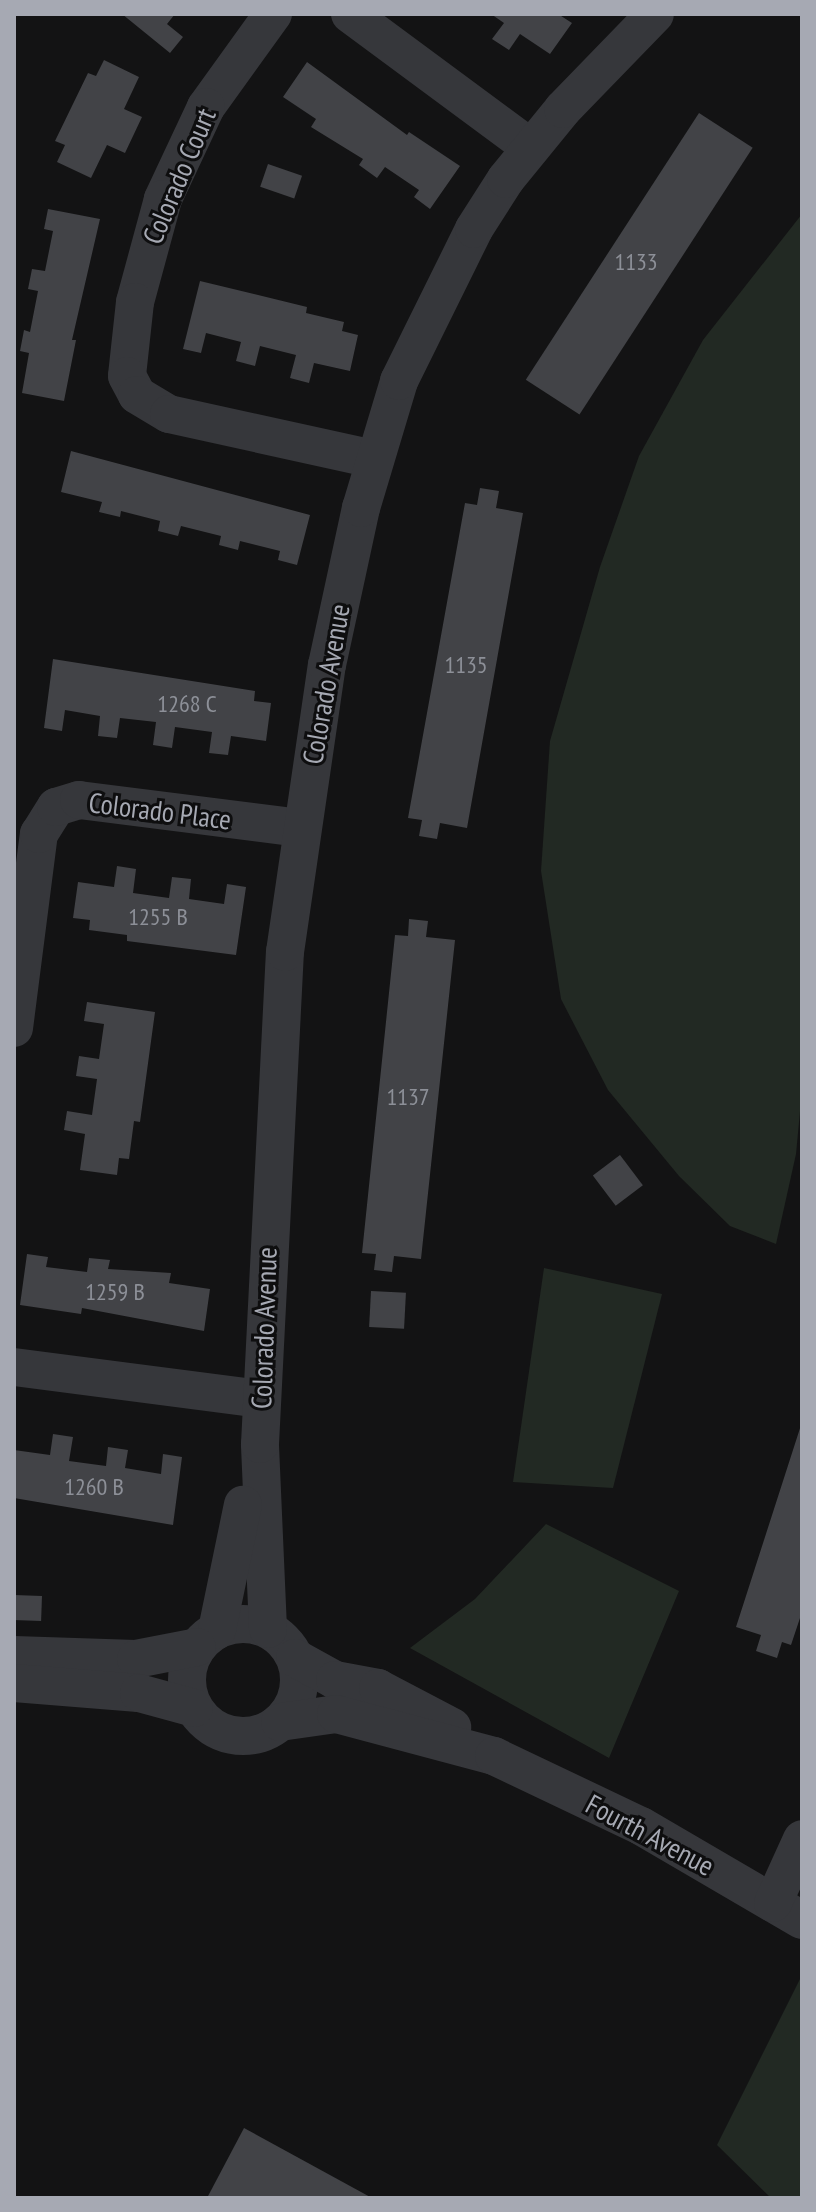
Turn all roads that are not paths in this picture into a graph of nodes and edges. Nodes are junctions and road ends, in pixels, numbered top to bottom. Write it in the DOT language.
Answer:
graph roads {
  1 [pos="273,14"];
  2 [pos="350,14"];
  3 [pos="655,14"];
  4 [pos="531,148"];
  5 [pos="374,459"];
  6 [pos="301,828"];
  7 [pos="14,1028"];
  8 [pos="14,1367"];
  9 [pos="262,1399"];
  10 [pos="260,1444"];
  11 [pos="268,1629"];
  12 [pos="207,1639"];
  13 [pos="14,1655"];
  14 [pos="295,1658"];
  15 [pos="14,1683"];
  16 [pos="194,1708"];
  17 [pos="280,1722"];
  18 [pos="494,1756"];
  19 [pos="802,1839"];
  20 [pos="787,1911"];
  1 -- 5 [label="street, Colorado Court"];
  2 -- 4 [label="street"];
  3 -- 4 [label="street, Colorado Avenue"];
  4 -- 5 [label="street, Colorado Avenue"];
  5 -- 6 [label="street, Colorado Avenue"];
  6 -- 7 [label="street, Colorado Place"];
  6 -- 9 [label="street, Colorado Avenue"];
  8 -- 9 [label="street"];
  9 -- 10 [label="street, Colorado Avenue"];
  10 -- 11 [label="street, Colorado Avenue"];
  10 -- 12 [label="street, Colorado Avenue"];
  11 -- 12 [label="street"];
  11 -- 14 [label="street"];
  12 -- 13 [label="street"];
  12 -- 16 [label="street"];
  14 -- 17 [label="street"];
  14 -- 18 [label="street, Fourth Avenue"];
  15 -- 16 [label="street"];
  16 -- 17 [label="street"];
  17 -- 18 [label="street, Fourth Avenue"];
  18 -- 20 [label="street, Fourth Avenue"];
  19 -- 20 [label="street"];
}
